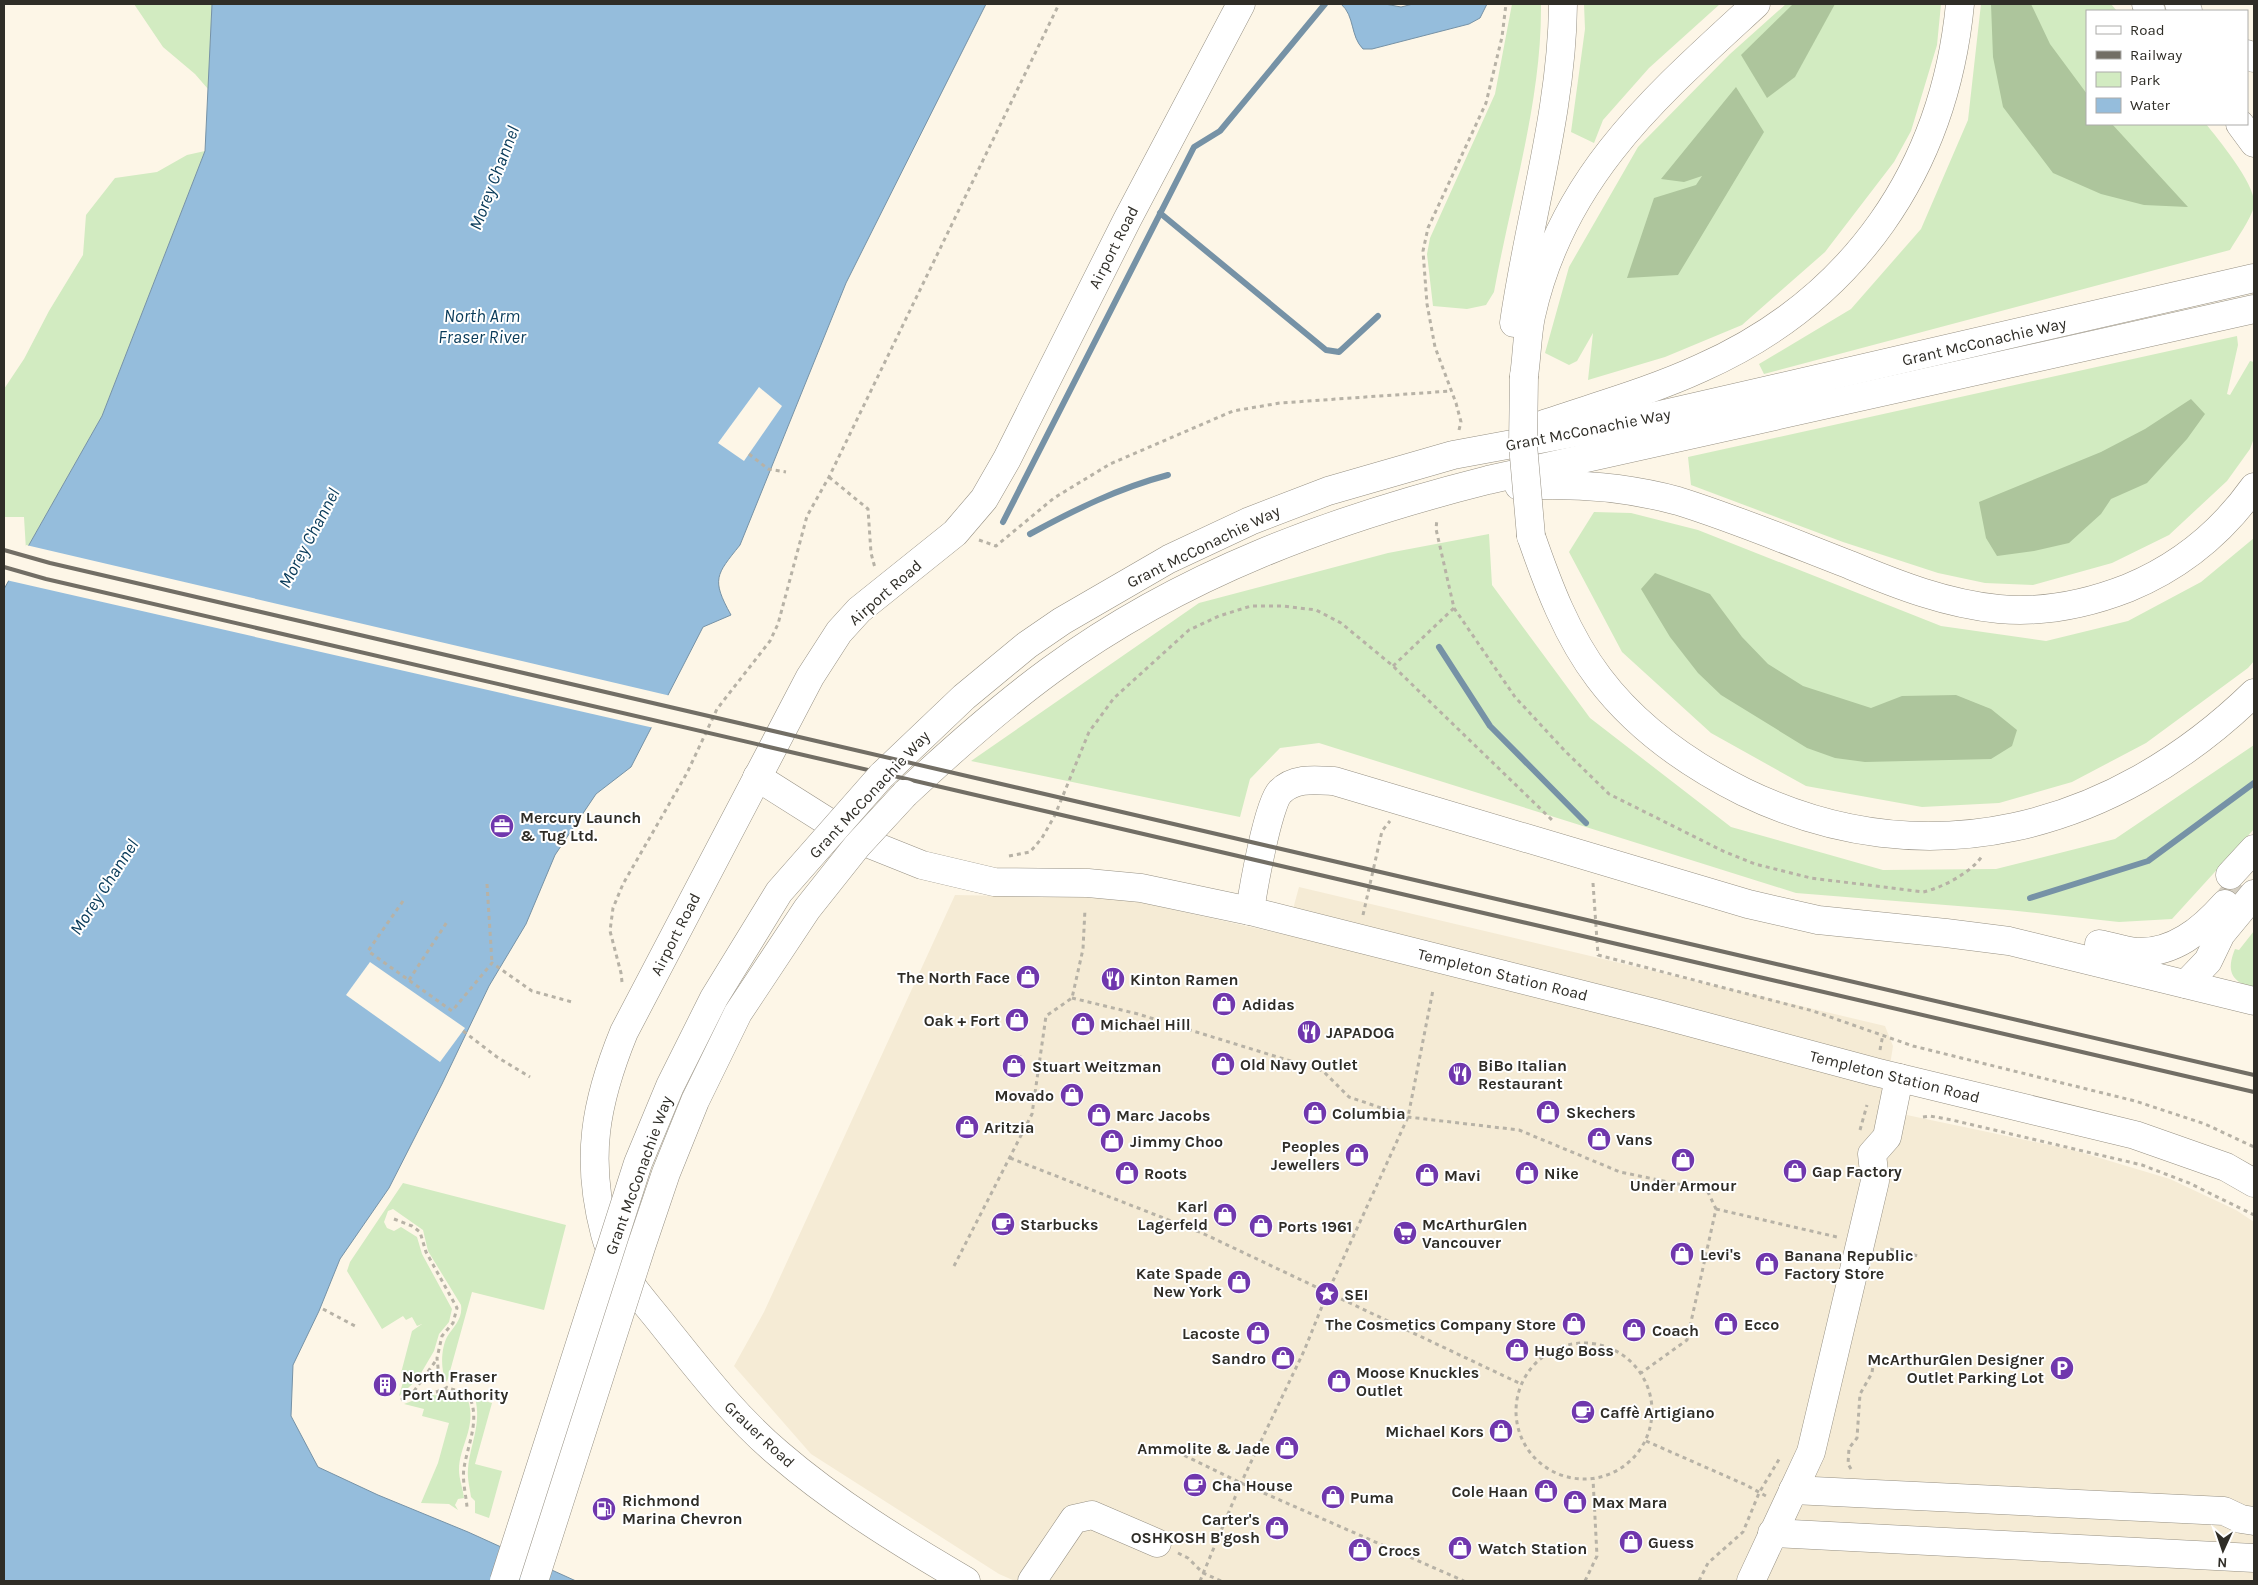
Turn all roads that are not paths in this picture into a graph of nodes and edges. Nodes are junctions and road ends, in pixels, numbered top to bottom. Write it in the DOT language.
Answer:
graph roads {
  1 [pos="1242,4"];
  2 [pos="1563,4"];
  3 [pos="1756,4"];
  4 [pos="1960,4"];
  5 [pos="2241,125"];
  6 [pos="2254,143"];
  7 [pos="2254,278"];
  8 [pos="2254,308"];
  9 [pos="1516,378"];
  10 [pos="1453,455"];
  11 [pos="2254,487"];
  12 [pos="1438,493"];
  13 [pos="2254,694"];
  14 [pos="757,776"];
  15 [pos="2254,849"];
  16 [pos="2236,887"];
  17 [pos="1250,911"];
  18 [pos="2254,919"];
  19 [pos="1946,932"];
  20 [pos="2208,961"];
  21 [pos="2186,984"];
  22 [pos="2254,1001"];
  23 [pos="1899,1078"];
  24 [pos="2254,1183"];
  25 [pos="605,1236"];
  26 [pos="1784,1495"];
  27 [pos="1090,1497"];
  28 [pos="1074,1519"];
  29 [pos="2254,1521"];
  30 [pos="1772,1533"];
  31 [pos="1157,1543"];
  32 [pos="2254,1558"];
  33 [pos="504,1581"];
  34 [pos="534,1581"];
  35 [pos="966,1581"];
  36 [pos="1032,1581"];
  37 [pos="1750,1581"];
  1 -- 14 [label="main road, Airport Road"];
  2 -- 9 [label="main road"];
  3 -- 9 [label="main road"];
  4 -- 10 [label="main road"];
  5 -- 6 [label="main road"];
  7 -- 10 [label="main road, Grant McConachie Way"];
  8 -- 12 [label="main road, Grant McConachie Way"];
  9 -- 13 [label="main road, bridge"];
  10 -- 33 [label="main road, Grant McConachie Way, bridge"];
  11 -- 12 [label="main road"];
  12 -- 34 [label="main road, Grant McConachie Way, bridge"];
  14 -- 17 [label="main road, Templeton Station Road"];
  14 -- 25 [label="main road, Airport Road"];
  15 -- 16 [label="main road"];
  16 -- 19 [label="main road"];
  16 -- 20 [label="main road"];
  17 -- 19 [label="main road"];
  17 -- 23 [label="main road, Templeton Station Road"];
  18 -- 20 [label="main road"];
  19 -- 21 [label="main road"];
  20 -- 21 [label="main road"];
  21 -- 22 [label="main road"];
  23 -- 24 [label="main road, Templeton Station Road"];
  23 -- 26 [label="main road"];
  25 -- 35 [label="main road, Grauer Road"];
  26 -- 29 [label="main road"];
  26 -- 30 [label="main road"];
  27 -- 28 [label="main road"];
  28 -- 31 [label="main road"];
  28 -- 36 [label="main road"];
  30 -- 32 [label="main road"];
  30 -- 37 [label="main road"];
}
